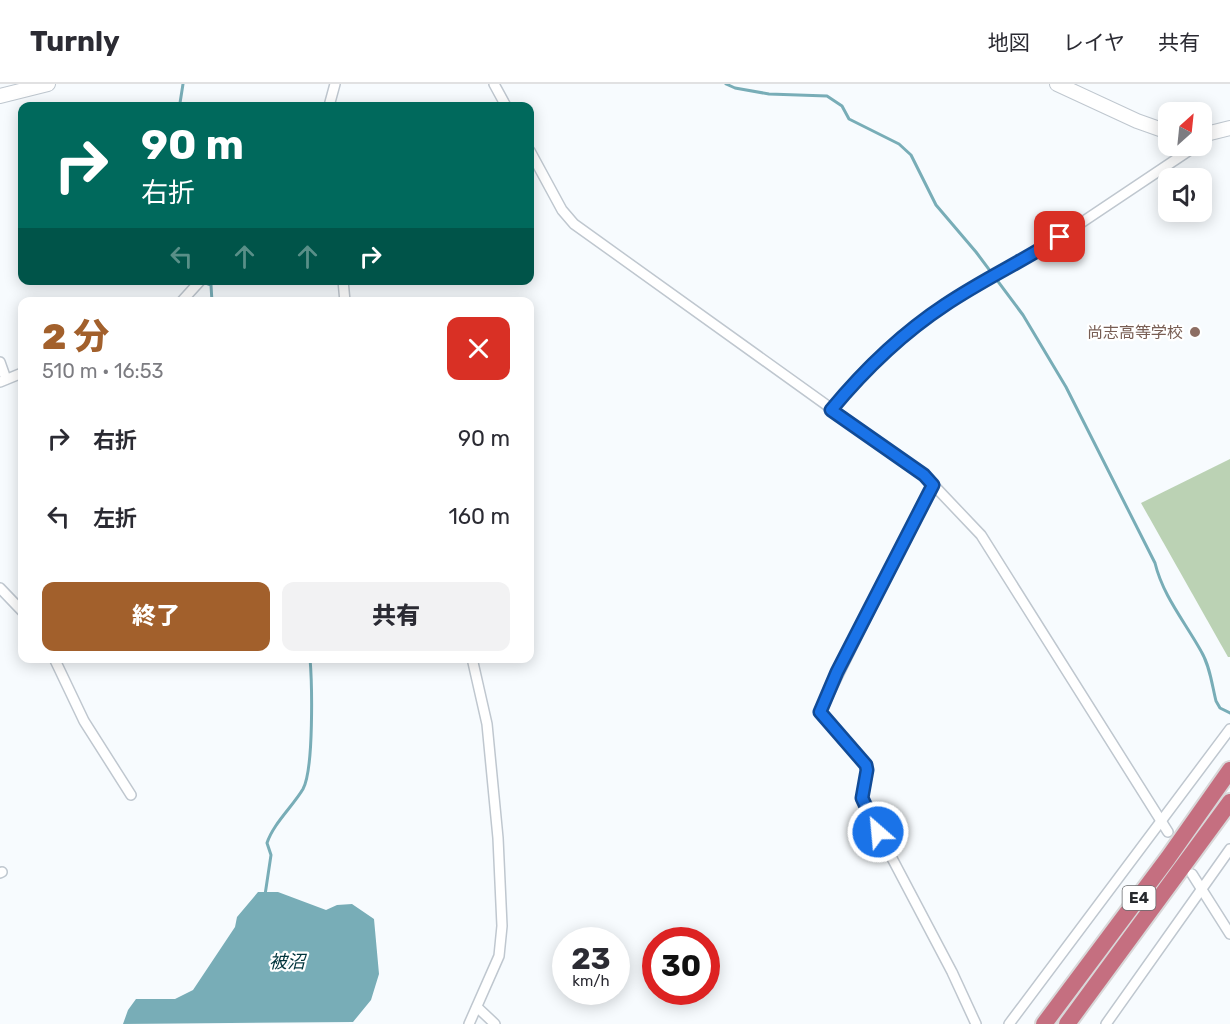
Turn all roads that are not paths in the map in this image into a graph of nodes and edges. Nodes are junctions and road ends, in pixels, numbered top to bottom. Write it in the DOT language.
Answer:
graph roads {
  1 [pos="48,84"];
  2 [pos="335,84"];
  3 [pos="494,84"];
  4 [pos="1057,84"];
  5 [pos="0,96"];
  6 [pos="330,102"];
  7 [pos="504,102"];
  8 [pos="1158,128"];
  9 [pos="1230,128"];
  10 [pos="1212,133"];
  11 [pos="1181,156"];
  12 [pos="534,158"];
  13 [pos="196,285"];
  14 [pos="186,297"];
  15 [pos="0,362"];
  16 [pos="18,375"];
  17 [pos="3,381"];
  18 [pos="831,410"];
  19 [pos="933,485"];
  20 [pos="0,588"];
  21 [pos="18,607"];
  22 [pos="56,663"];
  23 [pos="473,663"];
  24 [pos="1230,729"];
  25 [pos="1230,770"];
  26 [pos="130,795"];
  27 [pos="1230,802"];
  28 [pos="1160,822"];
  29 [pos="1168,832"];
  30 [pos="1230,849"];
  31 [pos="1192,874"];
  32 [pos="1203,890"];
  33 [pos="1230,934"];
  34 [pos="477,1007"];
  35 [pos="469,1024"];
  36 [pos="495,1024"];
  37 [pos="976,1024"];
  38 [pos="1009,1024"];
  39 [pos="1044,1024"];
  40 [pos="1067,1024"];
  41 [pos="1106,1024"];
  1 -- 5 [label="main road"];
  2 -- 6 [label="street"];
  3 -- 7 [label="street"];
  4 -- 8 [label="main road"];
  9 -- 10 [label="main road"];
  11 -- 18 [label="street"];
  12 -- 18 [label="street"];
  13 -- 14 [label="street"];
  15 -- 17 [label="street"];
  16 -- 17 [label="street"];
  18 -- 19 [label="street"];
  19 -- 28 [label="street"];
  19 -- 37 [label="street"];
  20 -- 21 [label="street"];
  22 -- 26 [label="street"];
  23 -- 34 [label="street"];
  24 -- 28 [label="street"];
  25 -- 39 [label="highway, E4"];
  27 -- 40 [label="highway, E4"];
  28 -- 29 [label="street"];
  28 -- 38 [label="street"];
  30 -- 32 [label="street"];
  31 -- 32 [label="street"];
  32 -- 33 [label="street"];
  32 -- 41 [label="street"];
  34 -- 35 [label="street"];
  34 -- 36 [label="street"];
}
